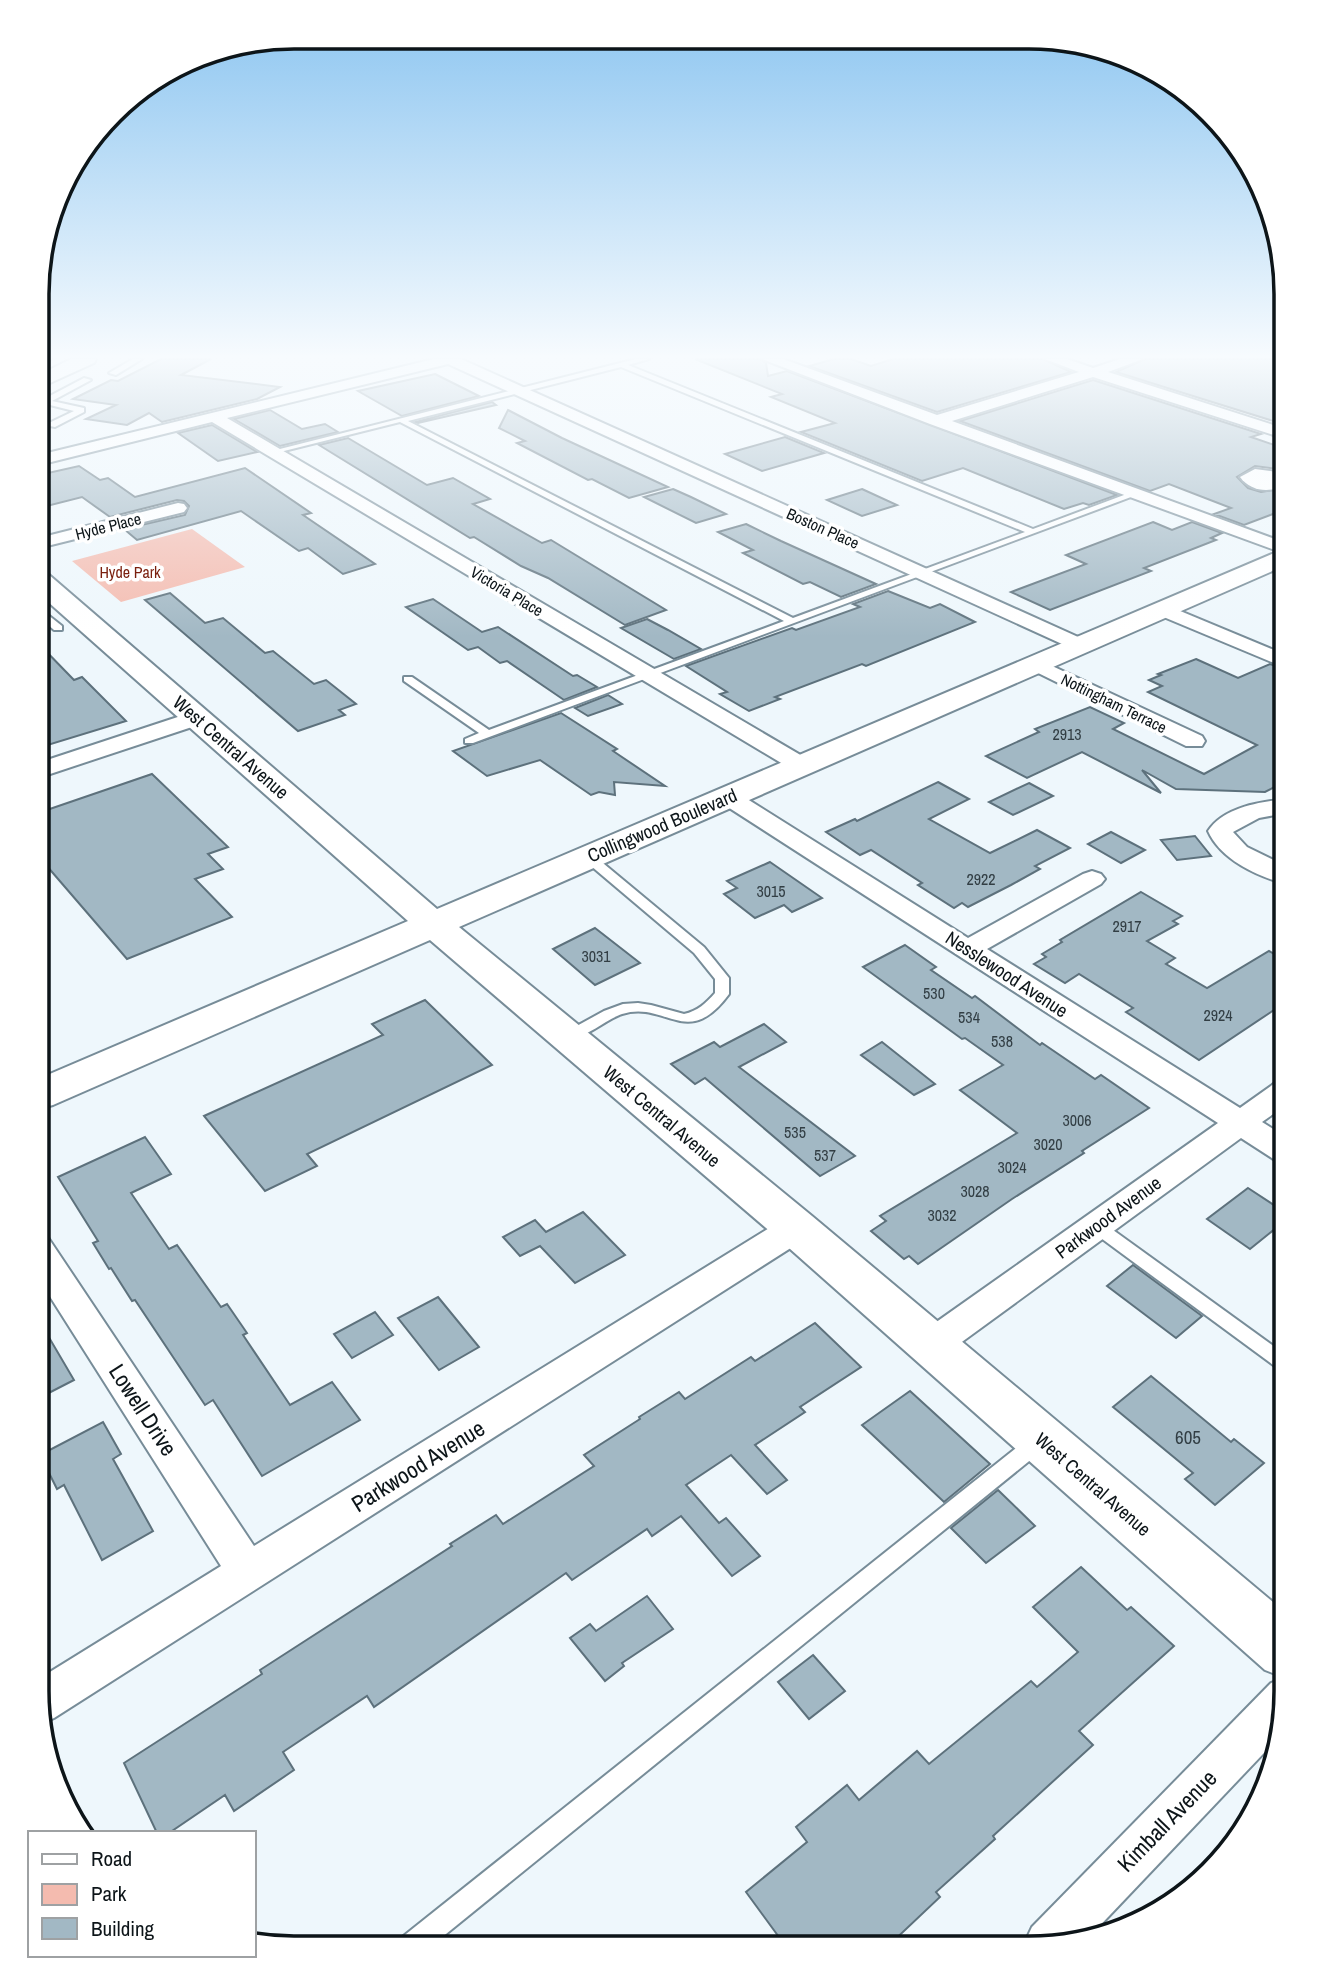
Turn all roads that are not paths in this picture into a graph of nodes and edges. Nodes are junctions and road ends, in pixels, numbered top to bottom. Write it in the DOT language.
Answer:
graph roads {
  1 [pos="73,452"];
  2 [pos="272,452"];
  3 [pos="463,452"];
  4 [pos="655,452"];
  5 [pos="835,452"];
  6 [pos="1019,452"];
  7 [pos="49,458"];
  8 [pos="1135,494"];
  9 [pos="178,508"];
  10 [pos="1033,532"];
  11 [pos="49,540"];
  12 [pos="1274,545"];
  13 [pos="1274,561"];
  14 [pos="922,573"];
  15 [pos="49,600"];
  16 [pos="49,609"];
  17 [pos="1161,609"];
  18 [pos="792,621"];
  19 [pos="58,628"];
  20 [pos="1080,645"];
  21 [pos="1274,657"];
  22 [pos="1035,664"];
  23 [pos="648,674"];
  24 [pos="408,679"];
  25 [pos="197,718"];
  26 [pos="487,734"];
  27 [pos="469,741"];
  28 [pos="1194,741"];
  29 [pos="801,765"];
  30 [pos="49,767"];
  31 [pos="729,797"];
  32 [pos="1274,809"];
  33 [pos="587,857"];
  34 [pos="1274,870"];
  35 [pos="1092,879"];
  36 [pos="433,924"];
  37 [pos="968,949"];
  38 [pos="568,1037"];
  39 [pos="49,1089"];
  40 [pos="1273,1099"];
  41 [pos="1240,1123"];
  42 [pos="1273,1144"];
  43 [pos="1096,1226"];
  44 [pos="796,1228"];
  45 [pos="49,1266"];
  46 [pos="931,1345"];
  47 [pos="1273,1356"];
  48 [pos="1041,1440"];
  49 [pos="248,1572"];
  50 [pos="1273,1639"];
  51 [pos="49,1697"];
  52 [pos="1272,1712"];
  53 [pos="1058,1934"];
  54 [pos="424,1936"];
  1 -- 7 [label="street"];
  2 -- 23 [label="street, Victoria Place"];
  3 -- 18 [label="lane"];
  4 -- 14 [label="street, Boston Place"];
  5 -- 10 [label="lane"];
  6 -- 8 [label="street"];
  8 -- 10 [label="lane"];
  8 -- 12 [label="street"];
  9 -- 11 [label="street, Hyde Place"];
  10 -- 14 [label="lane"];
  13 -- 17 [label="main road, Collingwood Boulevard"];
  14 -- 18 [label="lane"];
  14 -- 20 [label="street, Boston Place"];
  15 -- 25 [label="main road, West Central Avenue"];
  16 -- 19 [label="lane"];
  17 -- 20 [label="main road, Collingwood Boulevard"];
  17 -- 21 [label="street"];
  18 -- 23 [label="lane"];
  20 -- 22 [label="main road, Collingwood Boulevard"];
  22 -- 28 [label="street, Nottingham Terrace"];
  22 -- 29 [label="main road, Collingwood Boulevard"];
  23 -- 26 [label="lane"];
  23 -- 29 [label="street, Victoria Place"];
  24 -- 26 [label="lane"];
  25 -- 30 [label="street"];
  25 -- 36 [label="main road, West Central Avenue"];
  26 -- 27 [label="lane"];
  29 -- 31 [label="main road, Collingwood Boulevard"];
  31 -- 33 [label="main road, Collingwood Boulevard"];
  31 -- 37 [label="street, Nesslewood Avenue"];
  32 -- 34 [label="street"];
  33 -- 36 [label="main road, Collingwood Boulevard"];
  33 -- 38 [label="lane"];
  35 -- 37 [label="street"];
  36 -- 38 [label="main road, West Central Avenue"];
  36 -- 39 [label="main road, Collingwood Boulevard"];
  37 -- 41 [label="street, Nesslewood Avenue"];
  38 -- 44 [label="main road, West Central Avenue"];
  40 -- 41 [label="street, Parkwood Avenue"];
  41 -- 42 [label="street, Nesslewood Avenue"];
  41 -- 43 [label="street, Parkwood Avenue"];
  43 -- 46 [label="street, Parkwood Avenue"];
  43 -- 47 [label="lane"];
  44 -- 46 [label="main road, West Central Avenue"];
  44 -- 49 [label="street, Parkwood Avenue"];
  45 -- 49 [label="street, Lowell Drive"];
  46 -- 48 [label="main road, West Central Avenue"];
  48 -- 50 [label="main road, West Central Avenue"];
  48 -- 54 [label="lane"];
  49 -- 51 [label="street, Parkwood Avenue"];
  52 -- 53 [label="street, Kimball Avenue"];
}
